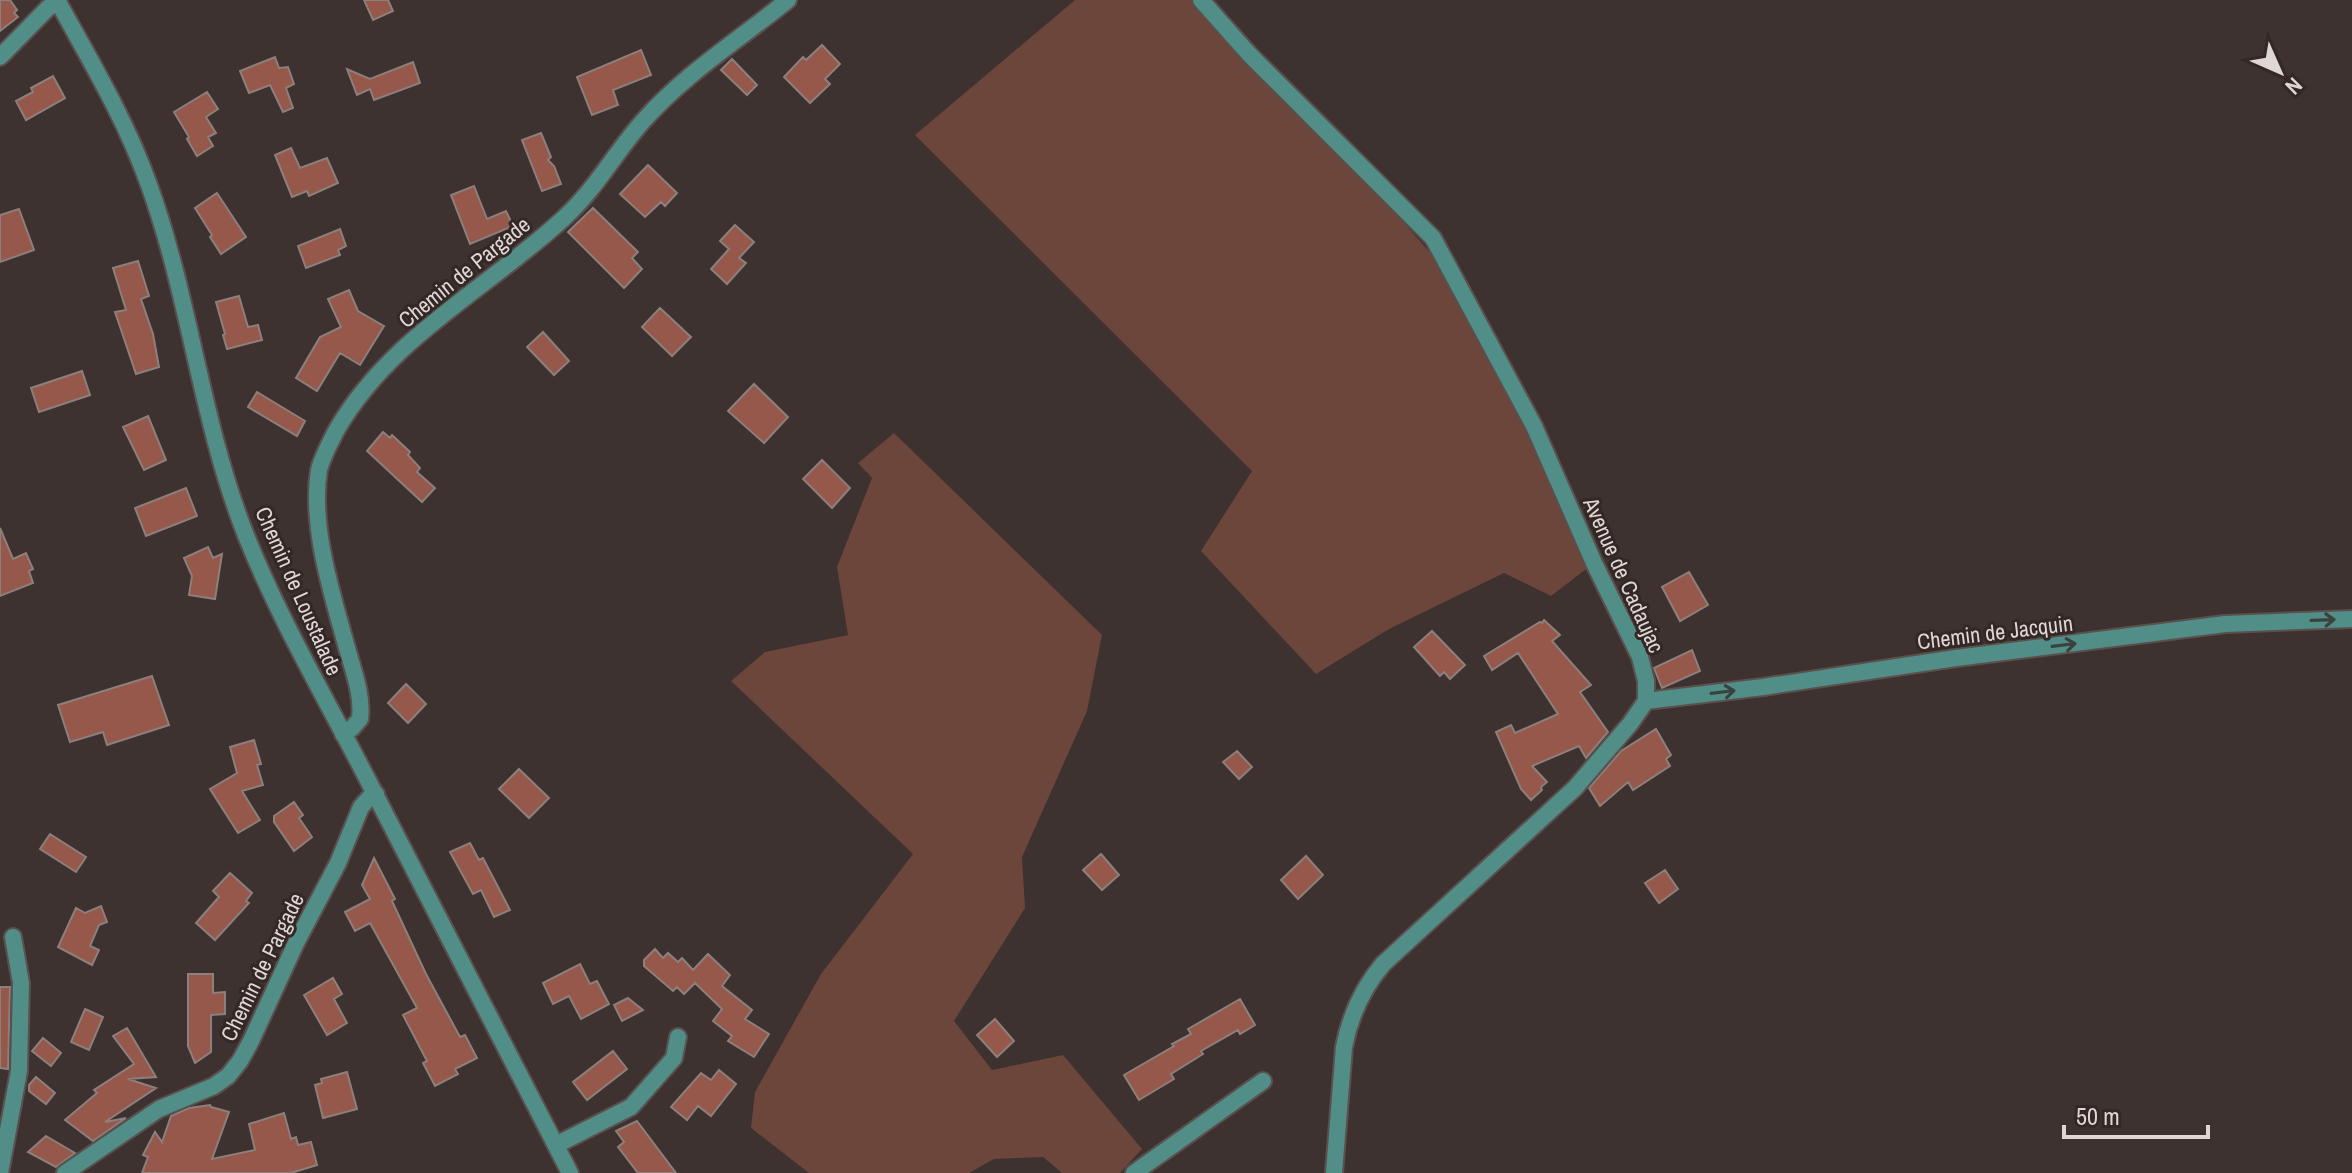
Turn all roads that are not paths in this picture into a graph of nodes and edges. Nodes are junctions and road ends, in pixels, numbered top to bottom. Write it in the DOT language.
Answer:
graph roads {
  1 [pos="788,0"];
  2 [pos="1201,0"];
  3 [pos="57,1"];
  4 [pos="0,57"];
  5 [pos="2352,619"];
  6 [pos="1646,701"];
  7 [pos="343,734"];
  8 [pos="376,794"];
  9 [pos="13,937"];
  10 [pos="678,1037"];
  11 [pos="1263,1081"];
  12 [pos="556,1145"];
  13 [pos="0,1173"];
  14 [pos="65,1173"];
  15 [pos="570,1173"];
  16 [pos="1134,1173"];
  17 [pos="1334,1173"];
  1 -- 7 [label="street, Chemin de Pargade"];
  2 -- 6 [label="street, Avenue de Cadaujac"];
  3 -- 4 [label="street"];
  3 -- 7 [label="street, Chemin de Loustalade"];
  6 -- 5 [label="street, Chemin de Jacquin, one-way"];
  6 -- 17 [label="street"];
  7 -- 8 [label="street, Chemin de Loustalade"];
  8 -- 12 [label="street, Chemin de Loustalade"];
  8 -- 14 [label="street, Chemin de Pargade"];
  9 -- 13 [label="street"];
  10 -- 12 [label="street"];
  11 -- 16 [label="street"];
  12 -- 15 [label="street, Chemin de Loustalade"];
}
